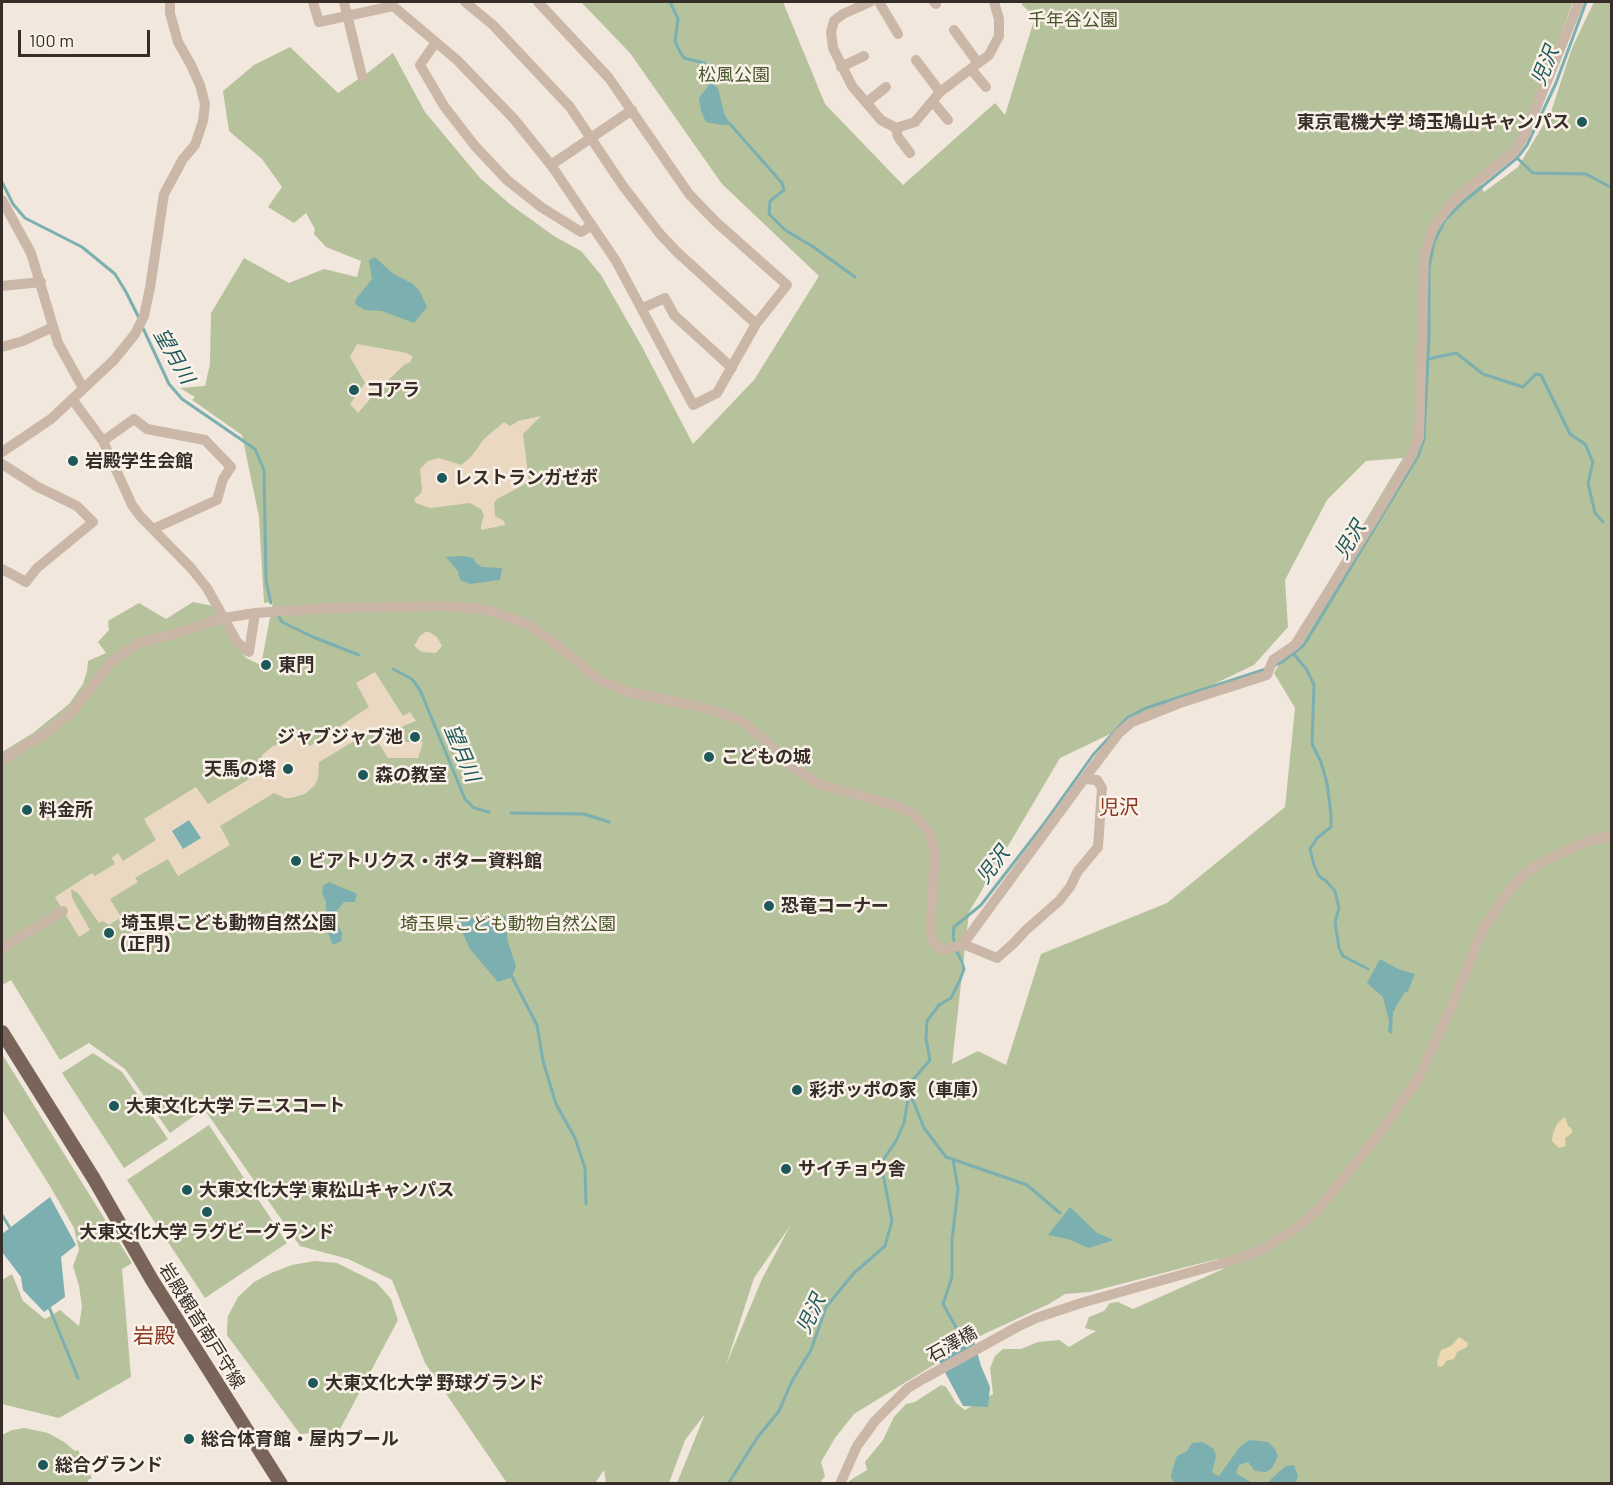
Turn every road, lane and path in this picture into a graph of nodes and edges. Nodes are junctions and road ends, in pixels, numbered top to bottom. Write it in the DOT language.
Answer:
graph roads {
  1 [pos="170,2"];
  2 [pos="313,2"];
  3 [pos="344,2"];
  4 [pos="465,2"];
  5 [pos="538,2"];
  6 [pos="870,2"];
  7 [pos="879,2"];
  8 [pos="994,2"];
  9 [pos="1579,2"];
  10 [pos="393,4"];
  11 [pos="348,15"];
  12 [pos="954,30"];
  13 [pos="898,34"];
  14 [pos="436,42"];
  15 [pos="864,56"];
  16 [pos="916,60"];
  17 [pos="974,66"];
  18 [pos="841,67"];
  19 [pos="362,76"];
  20 [pos="886,87"];
  21 [pos="986,87"];
  22 [pos="940,92"];
  23 [pos="933,102"];
  24 [pos="866,103"];
  25 [pos="632,110"];
  26 [pos="948,120"];
  27 [pos="896,128"];
  28 [pos="592,138"];
  29 [pos="910,153"];
  30 [pos="551,165"];
  31 [pos="2,200"];
  32 [pos="591,226"];
  33 [pos="41,282"];
  34 [pos="2,286"];
  35 [pos="643,308"];
  36 [pos="756,324"];
  37 [pos="53,327"];
  38 [pos="2,347"];
  39 [pos="732,368"];
  40 [pos="83,388"];
  41 [pos="72,399"];
  42 [pos="103,441"];
  43 [pos="2,452"];
  44 [pos="2,464"];
  45 [pos="153,529"];
  46 [pos="2,569"];
  47 [pos="255,613"];
  48 [pos="225,618"];
  49 [pos="2,760"];
  50 [pos="1084,779"];
  51 [pos="1611,836"];
  52 [pos="63,911"];
  53 [pos="958,946"];
  54 [pos="2,948"];
  55 [pos="2,1032"];
  56 [pos="281,1484"];
  57 [pos="840,1484"];
  1 -- 40 [label="street"];
  2 -- 11 [label="street"];
  3 -- 11 [label="street"];
  4 -- 28 [label="street"];
  5 -- 25 [label="street"];
  6 -- 18 [label="street"];
  7 -- 13 [label="street"];
  8 -- 17 [label="street"];
  9 -- 50 [label="street"];
  10 -- 11 [label="street"];
  10 -- 14 [label="street"];
  11 -- 19 [label="street"];
  12 -- 17 [label="street"];
  14 -- 30 [label="street"];
  14 -- 32 [label="street"];
  15 -- 18 [label="street"];
  16 -- 22 [label="street"];
  17 -- 21 [label="street"];
  17 -- 22 [label="street"];
  18 -- 24 [label="street"];
  20 -- 24 [label="street"];
  22 -- 23 [label="street"];
  23 -- 26 [label="street"];
  23 -- 27 [label="street"];
  24 -- 27 [label="street"];
  25 -- 28 [label="street"];
  25 -- 36 [label="street"];
  27 -- 29 [label="street"];
  28 -- 30 [label="street"];
  28 -- 36 [label="street"];
  30 -- 32 [label="street"];
  31 -- 33 [label="street"];
  32 -- 35 [label="street"];
  33 -- 34 [label="street"];
  33 -- 37 [label="street"];
  35 -- 39 [label="street"];
  35 -- 39 [label="street"];
  36 -- 39 [label="street"];
  37 -- 38 [label="street"];
  37 -- 40 [label="street"];
  40 -- 41 [label="street"];
  41 -- 42 [label="street"];
  41 -- 43 [label="street"];
  42 -- 45 [label="street"];
  42 -- 45 [label="street"];
  44 -- 46 [label="street"];
  45 -- 48 [label="street"];
  47 -- 48 [label="street"];
  47 -- 48 [label="street"];
  47 -- 53 [label="street"];
  48 -- 49 [label="street"];
  50 -- 53 [label="street"];
  50 -- 53 [label="street"];
  51 -- 57 [label="street, 石澤橋"];
  52 -- 54 [label="street"];
  55 -- 56 [label="main road, 岩殿観音南戸守線"];
}
